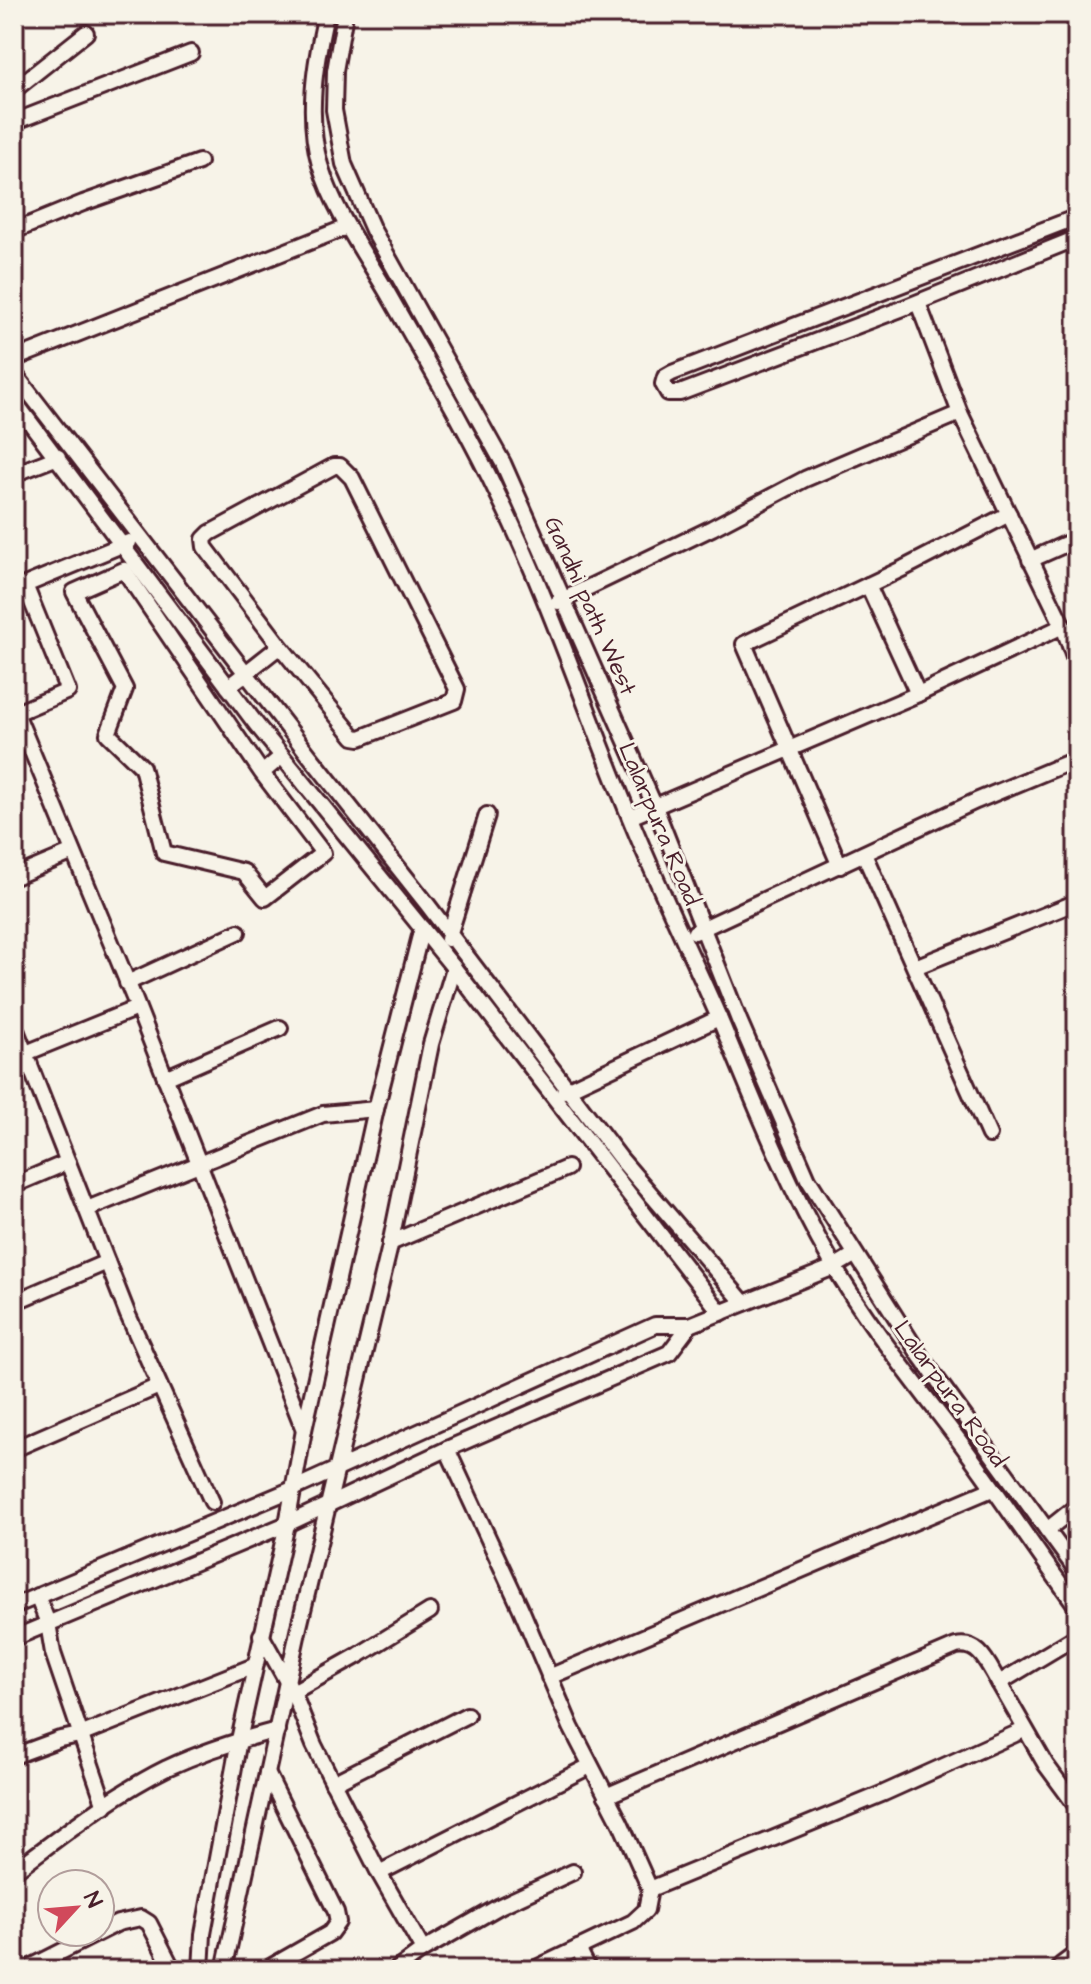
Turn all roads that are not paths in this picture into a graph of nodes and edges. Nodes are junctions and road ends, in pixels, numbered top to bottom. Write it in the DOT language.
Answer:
graph roads {
  1 [pos="326,14"];
  2 [pos="345,14"];
  3 [pos="86,33"];
  4 [pos="191,53"];
  5 [pos="14,90"];
  6 [pos="14,122"];
  7 [pos="199,162"];
  8 [pos="1077,217"];
  9 [pos="347,227"];
  10 [pos="14,231"];
  11 [pos="1032,234"];
  12 [pos="1077,238"];
  13 [pos="1039,254"];
  14 [pos="922,276"];
  15 [pos="894,287"];
  16 [pos="924,300"];
  17 [pos="901,309"];
  18 [pos="14,359"];
  19 [pos="14,373"];
  20 [pos="14,401"];
  21 [pos="960,413"];
  22 [pos="58,457"];
  23 [pos="14,474"];
  24 [pos="1009,514"];
  25 [pos="140,536"];
  26 [pos="1077,539"];
  27 [pos="123,545"];
  28 [pos="1030,560"];
  29 [pos="868,585"];
  30 [pos="20,588"];
  31 [pos="564,598"];
  32 [pos="547,607"];
  33 [pos="1063,626"];
  34 [pos="280,646"];
  35 [pos="1077,666"];
  36 [pos="246,672"];
  37 [pos="228,687"];
  38 [pos="918,694"];
  39 [pos="15,714"];
  40 [pos="290,731"];
  41 [pos="791,747"];
  42 [pos="278,751"];
  43 [pos="1077,759"];
  44 [pos="262,773"];
  45 [pos="655,807"];
  46 [pos="487,815"];
  47 [pos="630,817"];
  48 [pos="366,826"];
  49 [pos="350,840"];
  50 [pos="73,852"];
  51 [pos="864,854"];
  52 [pos="840,866"];
  53 [pos="14,877"];
  54 [pos="1077,902"];
  55 [pos="422,928"];
  56 [pos="703,928"];
  57 [pos="238,932"];
  58 [pos="450,934"];
  59 [pos="683,936"];
  60 [pos="444,955"];
  61 [pos="915,967"];
  62 [pos="454,968"];
  63 [pos="127,983"];
  64 [pos="137,1008"];
  65 [pos="719,1018"];
  66 [pos="14,1025"];
  67 [pos="280,1028"];
  68 [pos="28,1058"];
  69 [pos="14,1071"];
  70 [pos="165,1078"];
  71 [pos="570,1088"];
  72 [pos="553,1096"];
  73 [pos="376,1109"];
  74 [pos="989,1135"];
  75 [pos="68,1162"];
  76 [pos="199,1164"];
  77 [pos="567,1168"];
  78 [pos="14,1185"];
  79 [pos="87,1209"];
  80 [pos="390,1243"];
  81 [pos="854,1255"];
  82 [pos="107,1262"];
  83 [pos="834,1267"];
  84 [pos="14,1302"];
  85 [pos="744,1303"];
  86 [pos="721,1313"];
  87 [pos="690,1325"];
  88 [pos="159,1386"];
  89 [pos="304,1430"];
  90 [pos="14,1449"];
  91 [pos="447,1449"];
  92 [pos="336,1469"];
  93 [pos="293,1489"];
  94 [pos="992,1489"];
  95 [pos="212,1502"];
  96 [pos="327,1505"];
  97 [pos="1077,1506"];
  98 [pos="287,1524"];
  99 [pos="1047,1530"];
  100 [pos="1077,1571"];
  101 [pos="37,1596"];
  102 [pos="14,1606"];
  103 [pos="1077,1607"];
  104 [pos="430,1611"];
  105 [pos="48,1623"];
  106 [pos="261,1635"];
  107 [pos="1077,1636"];
  108 [pos="14,1638"];
  109 [pos="254,1666"];
  110 [pos="549,1677"];
  111 [pos="999,1683"];
  112 [pos="290,1688"];
  113 [pos="467,1715"];
  114 [pos="277,1730"];
  115 [pos="1024,1730"];
  116 [pos="80,1735"];
  117 [pos="239,1740"];
  118 [pos="14,1756"];
  119 [pos="590,1766"];
  120 [pos="267,1773"];
  121 [pos="333,1783"];
  122 [pos="606,1796"];
  123 [pos="105,1806"];
  124 [pos="1077,1807"];
  125 [pos="14,1871"];
  126 [pos="573,1872"];
  127 [pos="379,1873"];
  128 [pos="650,1889"];
  129 [pos="578,1948"];
  130 [pos="423,1950"];
  131 [pos="1077,1953"];
  132 [pos="1061,1965"];
  133 [pos="25,1970"];
  134 [pos="173,1970"];
  135 [pos="201,1970"];
  136 [pos="224,1970"];
  137 [pos="265,1970"];
  138 [pos="396,1970"];
  139 [pos="532,1970"];
  140 [pos="589,1970"];
  1 -- 9 [label="street, Lalarpura Road"];
  2 -- 31 [label="street, Gandhi path West"];
  3 -- 5 [label="street"];
  4 -- 6 [label="street"];
  7 -- 10 [label="street"];
  8 -- 11 [label="street"];
  9 -- 18 [label="street"];
  9 -- 32 [label="street, Lalarpura Road"];
  11 -- 13 [label="street"];
  11 -- 14 [label="street"];
  12 -- 13 [label="street"];
  13 -- 16 [label="street"];
  14 -- 15 [label="street"];
  14 -- 16 [label="street"];
  15 -- 17 [label="street"];
  15 -- 17 [label="street"];
  16 -- 17 [label="street"];
  16 -- 21 [label="street"];
  19 -- 25 [label="street"];
  20 -- 22 [label="street"];
  21 -- 24 [label="street"];
  21 -- 31 [label="street"];
  22 -- 23 [label="street"];
  22 -- 27 [label="street"];
  24 -- 28 [label="street"];
  24 -- 29 [label="street"];
  25 -- 27 [label="street"];
  25 -- 36 [label="street"];
  26 -- 28 [label="street"];
  27 -- 30 [label="street"];
  27 -- 37 [label="street"];
  28 -- 33 [label="street"];
  29 -- 38 [label="street"];
  29 -- 41 [label="street"];
  30 -- 39 [label="street"];
  31 -- 32 [label="street"];
  31 -- 45 [label="street, Gandhi path West"];
  32 -- 47 [label="street, Lalarpura Road"];
  33 -- 35 [label="street"];
  33 -- 38 [label="street"];
  34 -- 34 [label="street"];
  34 -- 36 [label="street"];
  36 -- 37 [label="street"];
  36 -- 40 [label="street"];
  37 -- 42 [label="street"];
  38 -- 41 [label="street"];
  39 -- 50 [label="street"];
  40 -- 42 [label="street"];
  40 -- 48 [label="street"];
  41 -- 45 [label="street"];
  41 -- 52 [label="street"];
  42 -- 44 [label="street"];
  42 -- 49 [label="street"];
  43 -- 51 [label="street"];
  44 -- 44 [label="street"];
  45 -- 47 [label="street"];
  45 -- 56 [label="street, Gandhi path West"];
  46 -- 58 [label="street"];
  47 -- 59 [label="street, Lalarpura Road"];
  48 -- 49 [label="street"];
  48 -- 58 [label="street"];
  49 -- 55 [label="street"];
  50 -- 53 [label="street"];
  50 -- 63 [label="street"];
  51 -- 52 [label="street"];
  51 -- 61 [label="street"];
  52 -- 56 [label="street"];
  54 -- 61 [label="street"];
  55 -- 60 [label="street"];
  55 -- 73 [label="street"];
  56 -- 59 [label="street"];
  56 -- 81 [label="street, Gandhi path West"];
  57 -- 63 [label="street"];
  58 -- 60 [label="street"];
  58 -- 71 [label="street"];
  59 -- 65 [label="street, Lalarpura Road"];
  60 -- 62 [label="street"];
  61 -- 74 [label="street"];
  62 -- 72 [label="street"];
  62 -- 80 [label="street"];
  63 -- 64 [label="street"];
  64 -- 68 [label="street"];
  64 -- 70 [label="street"];
  65 -- 71 [label="street"];
  65 -- 83 [label="street, Lalarpura Road"];
  66 -- 68 [label="street"];
  67 -- 70 [label="street"];
  68 -- 69 [label="street"];
  68 -- 75 [label="street"];
  70 -- 76 [label="street"];
  71 -- 72 [label="street"];
  71 -- 85 [label="street"];
  72 -- 86 [label="street"];
  73 -- 76 [label="street"];
  73 -- 89 [label="street"];
  75 -- 78 [label="street"];
  75 -- 79 [label="street"];
  76 -- 79 [label="street"];
  76 -- 89 [label="street"];
  77 -- 80 [label="street"];
  79 -- 82 [label="street"];
  80 -- 92 [label="street"];
  81 -- 83 [label="street"];
  81 -- 99 [label="street, Gandhi path West"];
  82 -- 84 [label="street"];
  82 -- 88 [label="street"];
  83 -- 85 [label="street"];
  83 -- 94 [label="street, Lalarpura Road"];
  85 -- 86 [label="street"];
  86 -- 87 [label="street"];
  87 -- 91 [label="street"];
  87 -- 92 [label="street"];
  88 -- 90 [label="street"];
  88 -- 95 [label="street"];
  89 -- 93 [label="street"];
  91 -- 96 [label="street"];
  91 -- 110 [label="street"];
  92 -- 93 [label="street"];
  92 -- 96 [label="street"];
  93 -- 98 [label="street"];
  93 -- 101 [label="street"];
  94 -- 103 [label="street, Lalarpura Road"];
  94 -- 110 [label="street"];
  96 -- 98 [label="street"];
  96 -- 112 [label="street"];
  97 -- 99 [label="street"];
  98 -- 105 [label="street"];
  98 -- 106 [label="street"];
  99 -- 100 [label="street, Gandhi path West"];
  101 -- 102 [label="street"];
  101 -- 105 [label="street"];
  104 -- 112 [label="street"];
  105 -- 108 [label="street"];
  105 -- 116 [label="street"];
  106 -- 109 [label="street"];
  106 -- 112 [label="street"];
  107 -- 111 [label="street"];
  109 -- 116 [label="street"];
  109 -- 117 [label="street"];
  110 -- 119 [label="street"];
  111 -- 115 [label="street"];
  111 -- 122 [label="street"];
  112 -- 114 [label="street"];
  112 -- 121 [label="street"];
  113 -- 121 [label="street"];
  114 -- 117 [label="street"];
  114 -- 120 [label="street"];
  115 -- 124 [label="street"];
  115 -- 128 [label="street"];
  116 -- 118 [label="street"];
  116 -- 123 [label="street"];
  117 -- 123 [label="street"];
  117 -- 135 [label="street"];
  119 -- 122 [label="street"];
  119 -- 127 [label="street"];
  120 -- 136 [label="street"];
  120 -- 137 [label="street"];
  121 -- 127 [label="street"];
  122 -- 128 [label="street"];
  123 -- 125 [label="street"];
  126 -- 130 [label="street"];
  127 -- 130 [label="street"];
  128 -- 129 [label="street"];
  129 -- 139 [label="street"];
  129 -- 140 [label="street"];
  130 -- 138 [label="street"];
  131 -- 132 [label="street"];
  133 -- 134 [label="street"];
}
